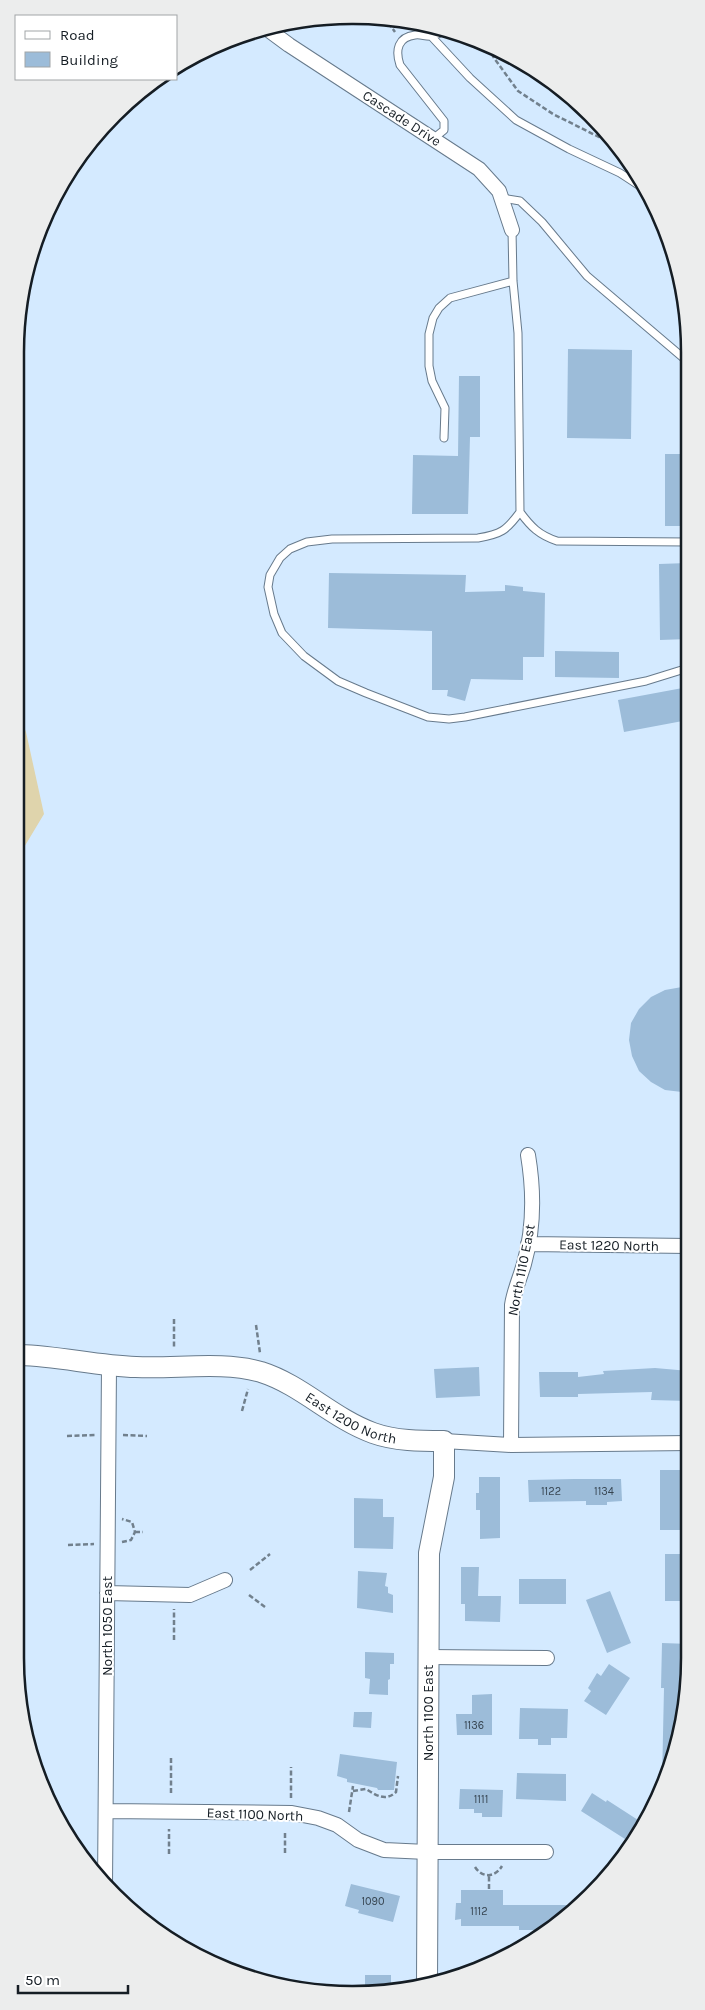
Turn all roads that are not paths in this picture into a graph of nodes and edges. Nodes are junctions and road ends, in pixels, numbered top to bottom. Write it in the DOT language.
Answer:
graph roads {
  1 [pos="273,33"];
  2 [pos="435,34"];
  3 [pos="431,36"];
  4 [pos="433,139"];
  5 [pos="633,182"];
  6 [pos="502,198"];
  7 [pos="512,230"];
  8 [pos="513,281"];
  9 [pos="681,356"];
  10 [pos="444,438"];
  11 [pos="520,512"];
  12 [pos="681,542"];
  13 [pos="681,670"];
  14 [pos="528,1155"];
  15 [pos="528,1244"];
  16 [pos="681,1246"];
  17 [pos="24,1355"];
  18 [pos="110,1366"];
  19 [pos="444,1441"];
  20 [pos="681,1443"];
  21 [pos="511,1445"];
  22 [pos="225,1580"];
  23 [pos="107,1593"];
  24 [pos="428,1657"];
  25 [pos="547,1658"];
  26 [pos="106,1811"];
  27 [pos="427,1852"];
  28 [pos="546,1852"];
  29 [pos="105,1874"];
  30 [pos="427,1978"];
  1 -- 4 [label="street, Cascade Drive"];
  2 -- 3 [label="lane"];
  3 -- 4 [label="lane"];
  3 -- 5 [label="lane"];
  4 -- 6 [label="street, Cascade Drive"];
  6 -- 7 [label="street, Cascade Drive"];
  6 -- 9 [label="lane"];
  7 -- 8 [label="lane"];
  8 -- 10 [label="lane"];
  8 -- 11 [label="lane"];
  11 -- 12 [label="lane"];
  11 -- 13 [label="lane"];
  14 -- 15 [label="street, North 1110 East"];
  15 -- 16 [label="street, East 1220 North"];
  15 -- 21 [label="street, North 1110 East"];
  17 -- 18 [label="street, East 1200 North"];
  18 -- 19 [label="street, East 1200 North"];
  18 -- 23 [label="street, North 1050 East"];
  19 -- 21 [label="street, East 1200 North"];
  19 -- 24 [label="street, North 1100 East"];
  20 -- 21 [label="street, East 1200 North"];
  22 -- 23 [label="street"];
  23 -- 26 [label="street, North 1050 East"];
  24 -- 25 [label="street"];
  24 -- 27 [label="street, North 1100 East"];
  26 -- 27 [label="street, East 1100 North"];
  26 -- 29 [label="street, North 1050 East"];
  27 -- 28 [label="street, East 1100 North"];
  27 -- 30 [label="street, North 1100 East"];
}
